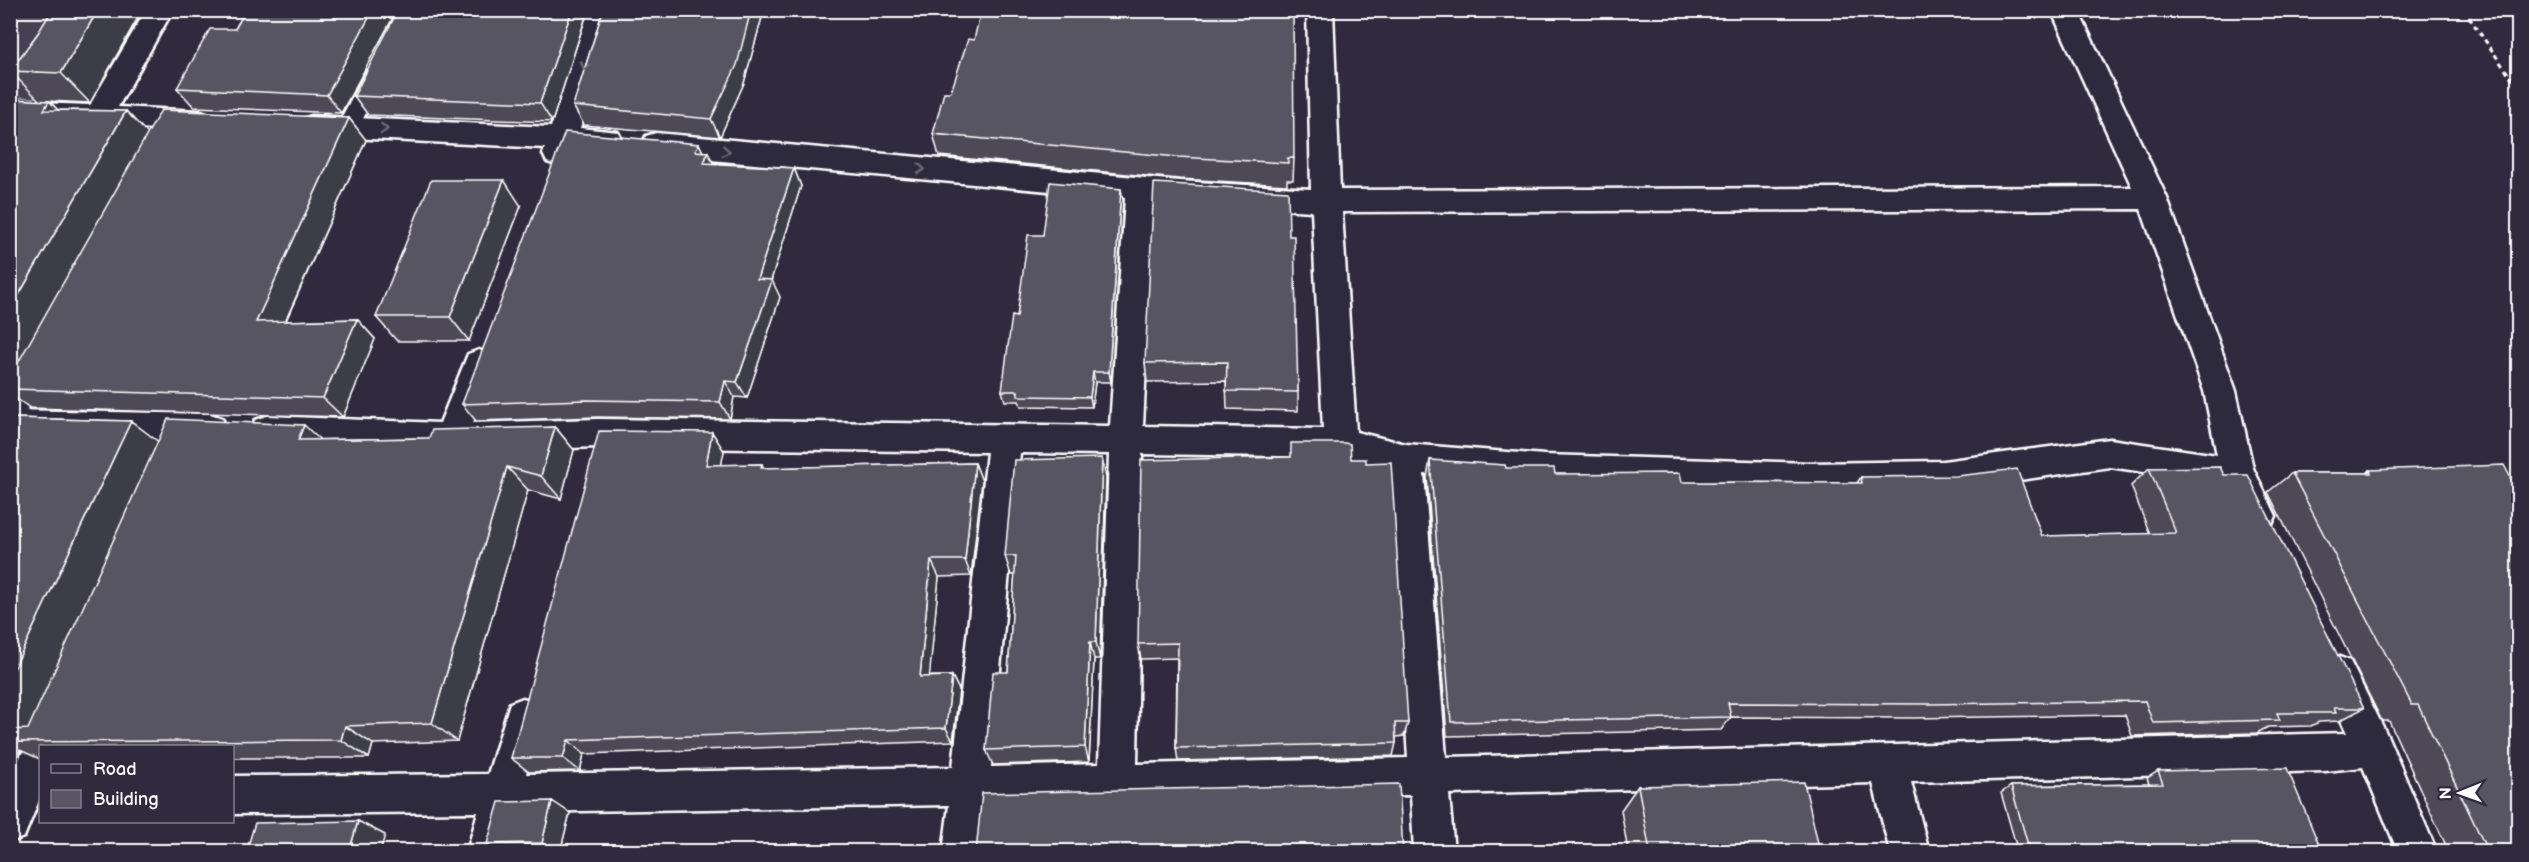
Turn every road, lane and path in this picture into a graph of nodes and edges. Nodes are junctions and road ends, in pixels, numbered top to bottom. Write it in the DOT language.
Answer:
graph roads {
  1 [pos="160,10"];
  2 [pos="603,10"];
  3 [pos="1320,10"];
  4 [pos="2064,10"];
  5 [pos="2464,10"];
  6 [pos="383,59"];
  7 [pos="2518,88"];
  8 [pos="10,112"];
  9 [pos="98,117"];
  10 [pos="232,123"];
  11 [pos="290,125"];
  12 [pos="347,128"];
  13 [pos="564,136"];
  14 [pos="547,180"];
  15 [pos="1140,189"];
  16 [pos="2152,198"];
  17 [pos="1326,201"];
  18 [pos="488,337"];
  19 [pos="50,345"];
  20 [pos="10,416"];
  21 [pos="10,424"];
  22 [pos="186,427"];
  23 [pos="598,433"];
  24 [pos="451,438"];
  25 [pos="1005,440"];
  26 [pos="1126,441"];
  27 [pos="1340,443"];
  28 [pos="1406,458"];
  29 [pos="172,459"];
  30 [pos="589,467"];
  31 [pos="2236,469"];
  32 [pos="2273,544"];
  33 [pos="2321,641"];
  34 [pos="532,681"];
  35 [pos="2374,748"];
  36 [pos="39,759"];
  37 [pos="1887,764"];
  38 [pos="1428,774"];
  39 [pos="1118,781"];
  40 [pos="970,784"];
  41 [pos="502,794"];
  42 [pos="234,795"];
  43 [pos="21,803"];
  44 [pos="486,852"];
  45 [pos="963,852"];
  46 [pos="1434,852"];
  47 [pos="1910,852"];
  48 [pos="2418,852"];
  1 -- 9 [label="street"];
  2 -- 13 [label="street, one-way"];
  3 -- 17 [label="street"];
  4 -- 16 [label="street"];
  5 -- 7 [label="path"];
  6 -- 12 [label="lane"];
  8 -- 9 [label="street"];
  9 -- 10 [label="street"];
  11 -- 12 [label="street"];
  12 -- 13 [label="street, one-way"];
  13 -- 14 [label="street"];
  13 -- 15 [label="street, one-way"];
  15 -- 17 [label="street"];
  15 -- 26 [label="street"];
  16 -- 17 [label="street"];
  16 -- 31 [label="street"];
  17 -- 27 [label="street"];
  18 -- 24 [label="street"];
  19 -- 20 [label="lane"];
  21 -- 22 [label="street"];
  22 -- 24 [label="street"];
  22 -- 29 [label="street"];
  23 -- 24 [label="street"];
  23 -- 25 [label="street"];
  23 -- 30 [label="street"];
  25 -- 26 [label="street"];
  25 -- 40 [label="street"];
  26 -- 27 [label="street"];
  26 -- 39 [label="street"];
  27 -- 28 [label="street"];
  28 -- 31 [label="street"];
  28 -- 38 [label="street"];
  31 -- 32 [label="street"];
  33 -- 35 [label="street"];
  34 -- 41 [label="street"];
  35 -- 37 [label="street"];
  35 -- 48 [label="street"];
  36 -- 43 [label="street"];
  37 -- 38 [label="street"];
  37 -- 47 [label="street"];
  38 -- 39 [label="street"];
  38 -- 46 [label="street"];
  39 -- 40 [label="street"];
  40 -- 41 [label="street"];
  40 -- 45 [label="street"];
  41 -- 42 [label="street"];
  41 -- 44 [label="street"];
}
